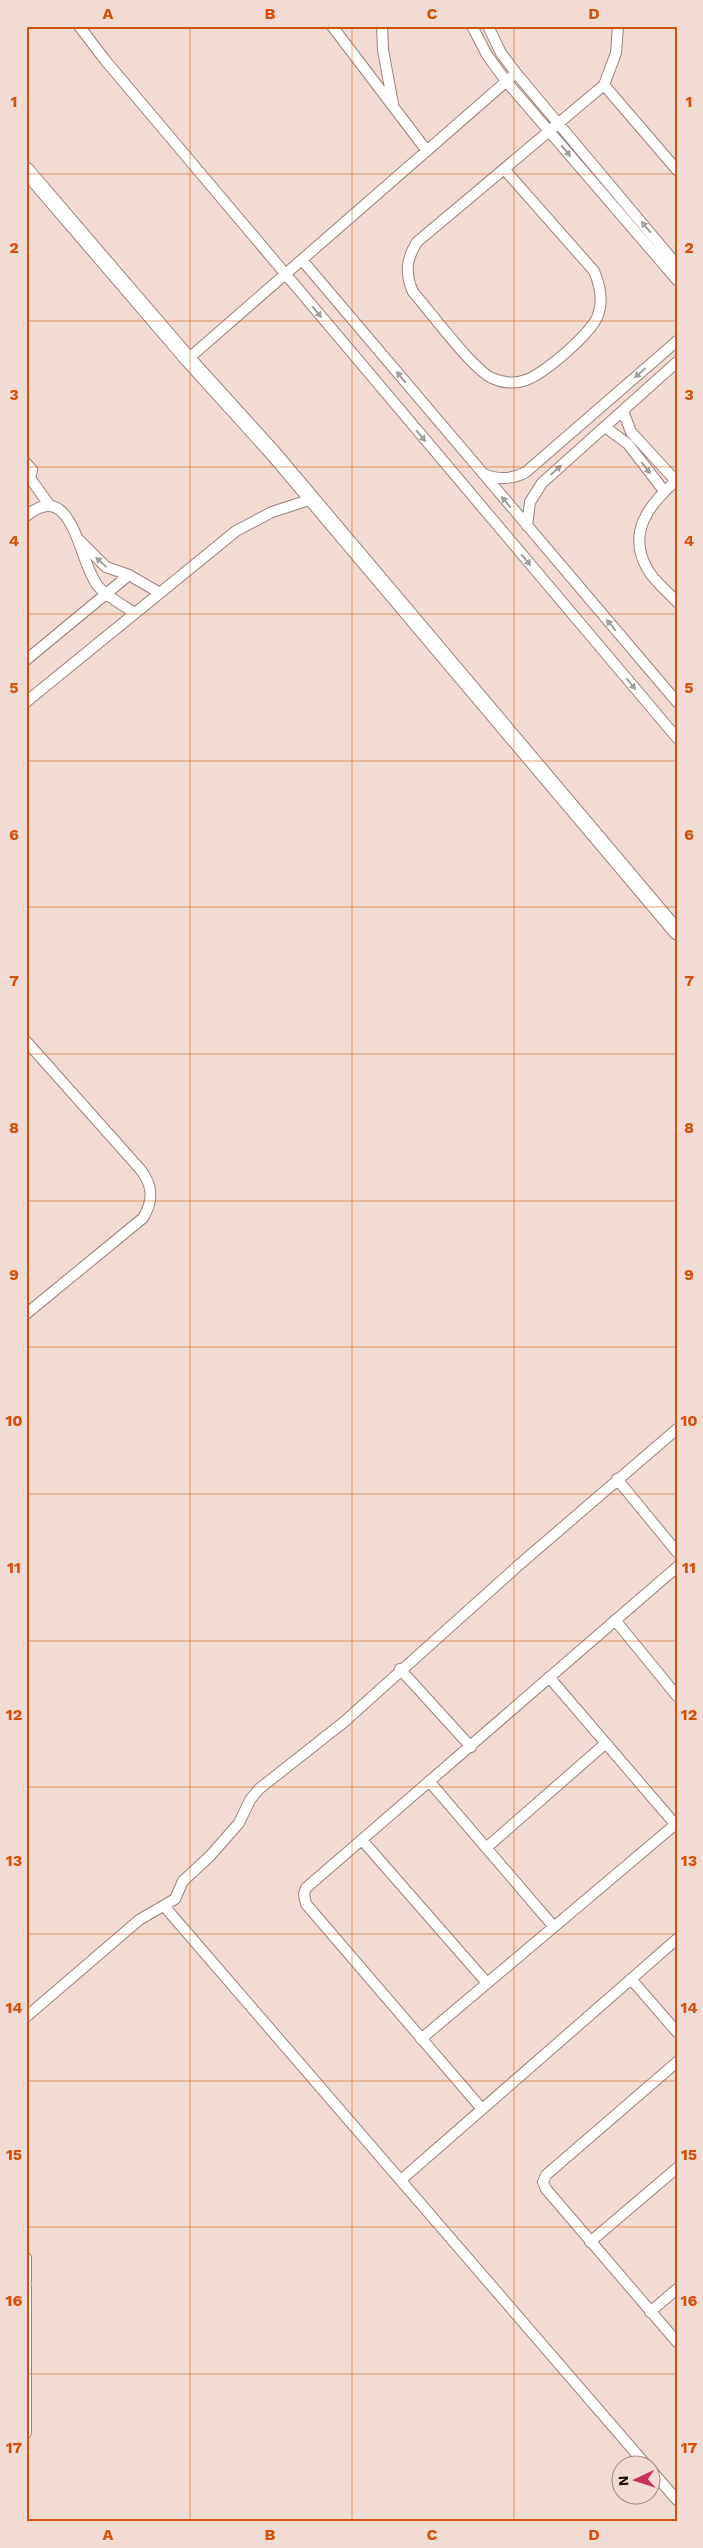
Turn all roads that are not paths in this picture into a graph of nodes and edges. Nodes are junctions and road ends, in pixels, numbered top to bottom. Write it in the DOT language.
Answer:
graph roads {
  1 [pos="79,26"];
  2 [pos="332,26"];
  3 [pos="382,26"];
  4 [pos="472,26"];
  5 [pos="488,26"];
  6 [pos="618,26"];
  7 [pos="516,73"];
  8 [pos="506,81"];
  9 [pos="604,85"];
  10 [pos="393,107"];
  11 [pos="558,124"];
  12 [pos="549,132"];
  13 [pos="427,151"];
  14 [pos="504,169"];
  15 [pos="26,170"];
  16 [pos="677,170"];
  17 [pos="302,260"];
  18 [pos="677,265"];
  19 [pos="285,274"];
  20 [pos="676,277"];
  21 [pos="677,341"];
  22 [pos="188,359"];
  23 [pos="677,362"];
  24 [pos="623,412"];
  25 [pos="606,427"];
  26 [pos="26,463"];
  27 [pos="482,473"];
  28 [pos="28,480"];
  29 [pos="676,481"];
  30 [pos="664,491"];
  31 [pos="312,499"];
  32 [pos="50,506"];
  33 [pos="26,516"];
  34 [pos="527,526"];
  35 [pos="79,540"];
  36 [pos="129,575"];
  37 [pos="107,593"];
  38 [pos="160,593"];
  39 [pos="677,602"];
  40 [pos="135,613"];
  41 [pos="26,660"];
  42 [pos="26,702"];
  43 [pos="677,702"];
  44 [pos="677,738"];
  45 [pos="677,932"];
  46 [pos="26,1040"];
  47 [pos="28,1308"];
  48 [pos="677,1429"];
  49 [pos="618,1479"];
  50 [pos="677,1552"];
  51 [pos="677,1567"];
  52 [pos="615,1620"];
  53 [pos="400,1669"];
  54 [pos="549,1677"];
  55 [pos="677,1696"];
  56 [pos="606,1743"];
  57 [pos="471,1747"];
  58 [pos="429,1781"];
  59 [pos="676,1823"];
  60 [pos="362,1840"];
  61 [pos="486,1848"];
  62 [pos="164,1906"];
  63 [pos="554,1927"];
  64 [pos="677,1939"];
  65 [pos="631,1979"];
  66 [pos="487,1983"];
  67 [pos="26,2017"];
  68 [pos="677,2032"];
  69 [pos="421,2039"];
  70 [pos="677,2062"];
  71 [pos="482,2109"];
  72 [pos="677,2168"];
  73 [pos="400,2180"];
  74 [pos="590,2242"];
  75 [pos="26,2258"];
  76 [pos="26,2281"];
  77 [pos="26,2285"];
  78 [pos="677,2289"];
  79 [pos="650,2312"];
  80 [pos="677,2342"];
  81 [pos="26,2433"];
  82 [pos="638,2456"];
  83 [pos="660,2480"];
  84 [pos="677,2500"];
  1 -- 19 [label="street"];
  2 -- 10 [label="street"];
  3 -- 10 [label="street"];
  4 -- 8 [label="street"];
  5 -- 7 [label="street"];
  6 -- 9 [label="street"];
  7 -- 8 [label="street"];
  7 -- 11 [label="street"];
  8 -- 12 [label="street"];
  8 -- 13 [label="street"];
  9 -- 11 [label="street"];
  9 -- 16 [label="street"];
  10 -- 13 [label="street"];
  11 -- 12 [label="street"];
  18 -- 11 [label="street, one-way"];
  12 -- 14 [label="street"];
  12 -- 20 [label="street, one-way"];
  13 -- 17 [label="street"];
  14 -- 14 [label="street"];
  15 -- 22 [label="street"];
  17 -- 19 [label="street"];
  27 -- 17 [label="street, one-way"];
  19 -- 22 [label="street"];
  19 -- 44 [label="street, one-way"];
  21 -- 27 [label="street, one-way"];
  22 -- 31 [label="street"];
  23 -- 24 [label="street"];
  24 -- 25 [label="street"];
  24 -- 29 [label="street"];
  25 -- 30 [label="street, one-way"];
  34 -- 25 [label="street, one-way"];
  26 -- 28 [label="street"];
  34 -- 27 [label="street, one-way"];
  28 -- 32 [label="street"];
  29 -- 30 [label="street"];
  30 -- 39 [label="street"];
  31 -- 38 [label="street"];
  31 -- 45 [label="street"];
  32 -- 33 [label="street"];
  32 -- 35 [label="street"];
  43 -- 34 [label="street, one-way"];
  36 -- 35 [label="street, one-way"];
  35 -- 37 [label="street"];
  36 -- 37 [label="street"];
  36 -- 38 [label="street"];
  37 -- 40 [label="street"];
  37 -- 41 [label="street"];
  38 -- 40 [label="street"];
  40 -- 42 [label="street"];
  46 -- 47 [label="street"];
  48 -- 49 [label="street"];
  49 -- 50 [label="street"];
  49 -- 53 [label="street"];
  51 -- 52 [label="street"];
  52 -- 54 [label="street"];
  52 -- 55 [label="street"];
  53 -- 57 [label="street"];
  53 -- 62 [label="street"];
  54 -- 56 [label="street"];
  54 -- 57 [label="street"];
  56 -- 59 [label="street"];
  56 -- 61 [label="street"];
  57 -- 58 [label="street"];
  58 -- 60 [label="street"];
  58 -- 61 [label="street"];
  59 -- 63 [label="street"];
  60 -- 66 [label="street"];
  60 -- 69 [label="street"];
  61 -- 63 [label="street"];
  62 -- 67 [label="street"];
  62 -- 73 [label="street"];
  63 -- 66 [label="street"];
  64 -- 65 [label="street"];
  65 -- 68 [label="street"];
  65 -- 71 [label="street"];
  66 -- 69 [label="street"];
  69 -- 71 [label="street"];
  70 -- 74 [label="street"];
  71 -- 73 [label="street"];
  72 -- 74 [label="street"];
  73 -- 82 [label="street"];
  74 -- 79 [label="street"];
  75 -- 76 [label="street"];
  77 -- 81 [label="street"];
  78 -- 79 [label="street"];
  79 -- 80 [label="street"];
  83 -- 84 [label="street"];
}
